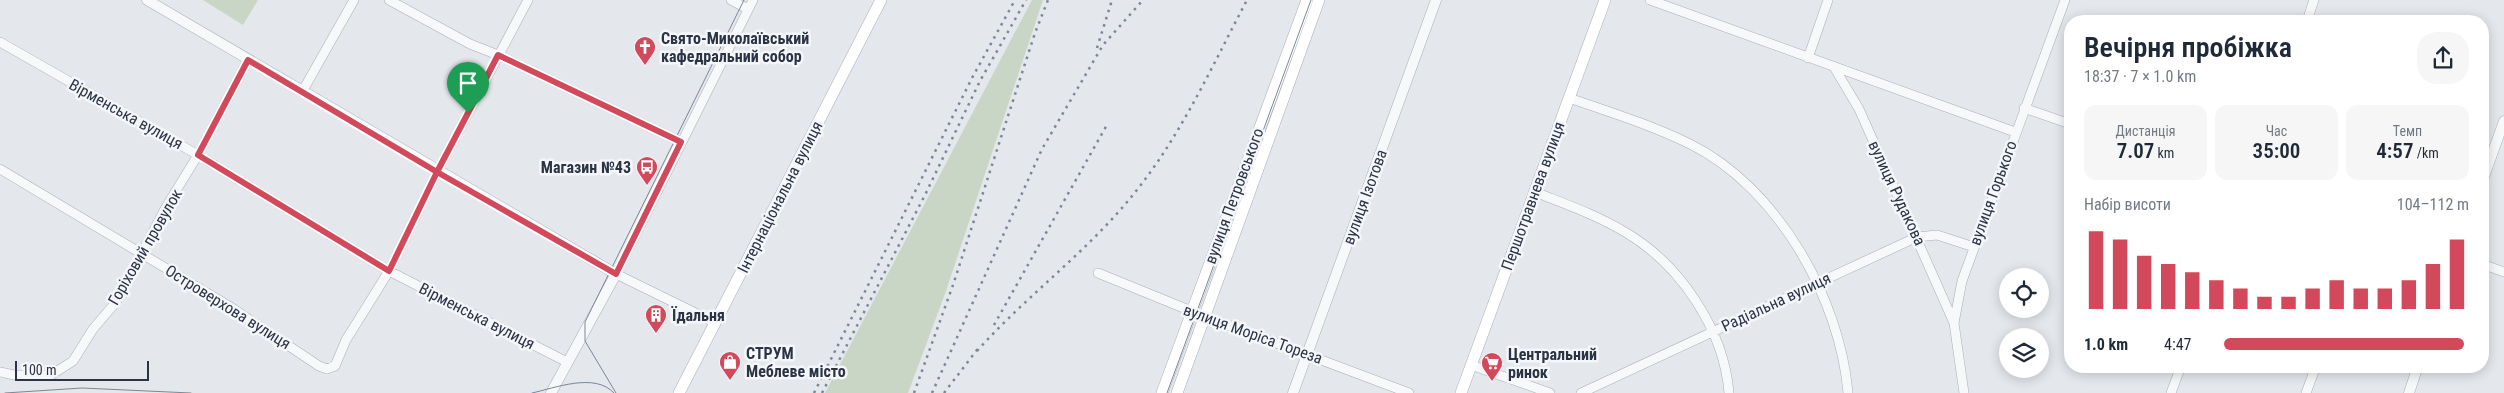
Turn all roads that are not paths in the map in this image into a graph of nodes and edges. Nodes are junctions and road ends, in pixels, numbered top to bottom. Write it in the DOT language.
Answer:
graph roads {
  1 [pos="147,0"];
  2 [pos="354,0"];
  3 [pos="389,0"];
  4 [pos="528,0"];
  5 [pos="732,0"];
  6 [pos="753,0"];
  7 [pos="881,0"];
  8 [pos="1307,0"];
  9 [pos="1319,0"];
  10 [pos="1436,0"];
  11 [pos="1605,0"];
  12 [pos="1650,0"];
  13 [pos="1828,0"];
  14 [pos="2065,0"];
  15 [pos="2314,0"];
  16 [pos="748,9"];
  17 [pos="2309,15"];
  18 [pos="0,42"];
  19 [pos="498,55"];
  20 [pos="1808,58"];
  21 [pos="248,60"];
  22 [pos="1834,67"];
  23 [pos="302,92"];
  24 [pos="1569,98"];
  25 [pos="2024,108"];
  26 [pos="2504,121"];
  27 [pos="2064,122"];
  28 [pos="2015,132"];
  29 [pos="681,142"];
  30 [pos="198,155"];
  31 [pos="2489,163"];
  32 [pos="0,170"];
  33 [pos="437,172"];
  34 [pos="1535,192"];
  35 [pos="1917,236"];
  36 [pos="1974,247"];
  37 [pos="142,254"];
  38 [pos="2489,267"];
  39 [pos="389,271"];
  40 [pos="2504,272"];
  41 [pos="1098,273"];
  42 [pos="616,274"];
  43 [pos="1818,283"];
  44 [pos="1192,312"];
  45 [pos="1204,316"];
  46 [pos="714,322"];
  47 [pos="1954,323"];
  48 [pos="1712,332"];
  49 [pos="1308,354"];
  50 [pos="567,362"];
  51 [pos="1471,365"];
  52 [pos="562,371"];
  53 [pos="0,372"];
  54 [pos="2178,373"];
  55 [pos="2313,373"];
  56 [pos="2416,373"];
  57 [pos="551,393"];
  58 [pos="558,393"];
  59 [pos="679,393"];
  60 [pos="1162,393"];
  61 [pos="1177,393"];
  62 [pos="1293,393"];
  63 [pos="1409,393"];
  64 [pos="1461,393"];
  65 [pos="1550,393"];
  66 [pos="1582,393"];
  67 [pos="1729,393"];
  68 [pos="1848,393"];
  69 [pos="1964,393"];
  70 [pos="2171,393"];
  71 [pos="2306,393"];
  72 [pos="2409,393"];
  1 -- 21 [label="street"];
  2 -- 23 [label="street"];
  3 -- 19 [label="street"];
  4 -- 19 [label="street"];
  5 -- 16 [label="street"];
  6 -- 16 [label="street"];
  7 -- 46 [label="main road, Інтернаціональна вулиця"];
  8 -- 44 [label="main road, вулиця Петровського"];
  9 -- 45 [label="main road, вулиця Петровського"];
  10 -- 49 [label="street, вулиця Ізотова"];
  11 -- 24 [label="main road, Першотравнева вулиця"];
  12 -- 20 [label="street"];
  13 -- 20 [label="street"];
  14 -- 25 [label="street, вулиця Горького"];
  15 -- 17 [label="street"];
  16 -- 29 [label="street"];
  18 -- 30 [label="street, Вірменська вулиця"];
  19 -- 29 [label="street"];
  19 -- 33 [label="street"];
  20 -- 22 [label="street"];
  21 -- 23 [label="street"];
  21 -- 30 [label="street, Горіховий провулок"];
  22 -- 28 [label="street"];
  22 -- 35 [label="street, вулиця Рудакова"];
  23 -- 33 [label="street"];
  24 -- 34 [label="main road, Першотравнева вулиця"];
  24 -- 43 [label="street"];
  25 -- 27 [label="street"];
  25 -- 28 [label="street, вулиця Горького"];
  26 -- 31 [label="street"];
  28 -- 36 [label="street, вулиця Горького"];
  29 -- 42 [label="street"];
  30 -- 37 [label="street, Горіховий провулок"];
  30 -- 39 [label="street, Вірменська вулиця"];
  32 -- 37 [label="street, Островерхова вулиця"];
  33 -- 39 [label="street"];
  33 -- 42 [label="street"];
  34 -- 48 [label="street"];
  34 -- 51 [label="main road, Першотравнева вулиця"];
  35 -- 36 [label="street, Радіальна вулиця"];
  35 -- 43 [label="street, Радіальна вулиця"];
  35 -- 47 [label="street, вулиця Рудакова"];
  36 -- 47 [label="street, вулиця Горького"];
  37 -- 39 [label="street, Островерхова вулиця"];
  37 -- 53 [label="street, Горіховий провулок"];
  38 -- 40 [label="street"];
  39 -- 50 [label="street, Вірменська вулиця"];
  41 -- 44 [label="street, вулиця Моріса Тореза"];
  42 -- 46 [label="street"];
  42 -- 50 [label="street"];
  43 -- 48 [label="street, Радіальна вулиця"];
  43 -- 68 [label="street"];
  44 -- 45 [label="street, вулиця Моріса Тореза"];
  44 -- 60 [label="main road, вулиця Петровського"];
  45 -- 49 [label="street, вулиця Моріса Тореза"];
  45 -- 61 [label="main road, вулиця Петровського"];
  46 -- 59 [label="main road, Інтернаціональна вулиця"];
  47 -- 69 [label="street, вулиця Горького"];
  48 -- 66 [label="street, Радіальна вулиця"];
  48 -- 67 [label="street"];
  49 -- 62 [label="street, вулиця Ізотова"];
  49 -- 63 [label="street, вулиця Моріса Тореза"];
  50 -- 52 [label="street"];
  51 -- 64 [label="main road, Першотравнева вулиця"];
  51 -- 65 [label="street"];
  52 -- 57 [label="street"];
  52 -- 58 [label="street"];
  54 -- 70 [label="street"];
  55 -- 71 [label="street"];
  56 -- 72 [label="street"];
}
